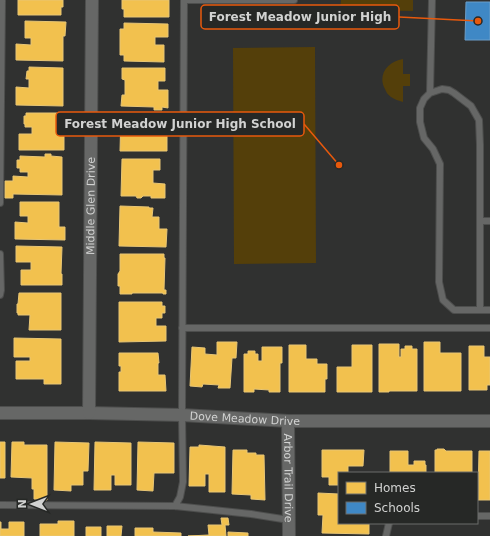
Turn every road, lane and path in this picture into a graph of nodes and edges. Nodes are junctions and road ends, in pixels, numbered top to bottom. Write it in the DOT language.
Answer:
graph roads {
  1 [pos="2,0"];
  2 [pos="92,0"];
  3 [pos="184,0"];
  4 [pos="294,0"];
  5 [pos="432,0"];
  6 [pos="430,93"];
  7 [pos="0,203"];
  8 [pos="480,221"];
  9 [pos="490,221"];
  10 [pos="0,254"];
  11 [pos="0,295"];
  12 [pos="480,310"];
  13 [pos="490,310"];
  14 [pos="182,328"];
  15 [pos="490,328"];
  16 [pos="0,413"];
  17 [pos="89,413"];
  18 [pos="182,415"];
  19 [pos="288,420"];
  20 [pos="490,421"];
  21 [pos="0,505"];
  22 [pos="175,506"];
  23 [pos="478,516"];
  24 [pos="490,516"];
  25 [pos="288,520"];
  26 [pos="389,524"];
  27 [pos="289,536"];
  28 [pos="386,536"];
  1 -- 7 [label="lane"];
  2 -- 17 [label="street, Middle Glen Drive"];
  3 -- 4 [label="lane"];
  3 -- 14 [label="lane"];
  5 -- 6 [label="lane"];
  6 -- 8 [label="lane"];
  6 -- 12 [label="lane"];
  8 -- 9 [label="lane"];
  8 -- 12 [label="lane"];
  10 -- 11 [label="lane"];
  12 -- 13 [label="lane"];
  14 -- 15 [label="lane"];
  14 -- 18 [label="lane"];
  16 -- 17 [label="street, Dove Meadow Drive"];
  17 -- 18 [label="street, Dove Meadow Drive"];
  18 -- 19 [label="street, Dove Meadow Drive"];
  18 -- 22 [label="lane"];
  19 -- 20 [label="street, Dove Meadow Drive"];
  19 -- 25 [label="street, Arbor Trail Drive"];
  21 -- 22 [label="lane"];
  22 -- 25 [label="lane"];
  23 -- 24 [label="lane"];
  25 -- 27 [label="street, Arbor Trail Drive"];
  26 -- 28 [label="lane"];
}
